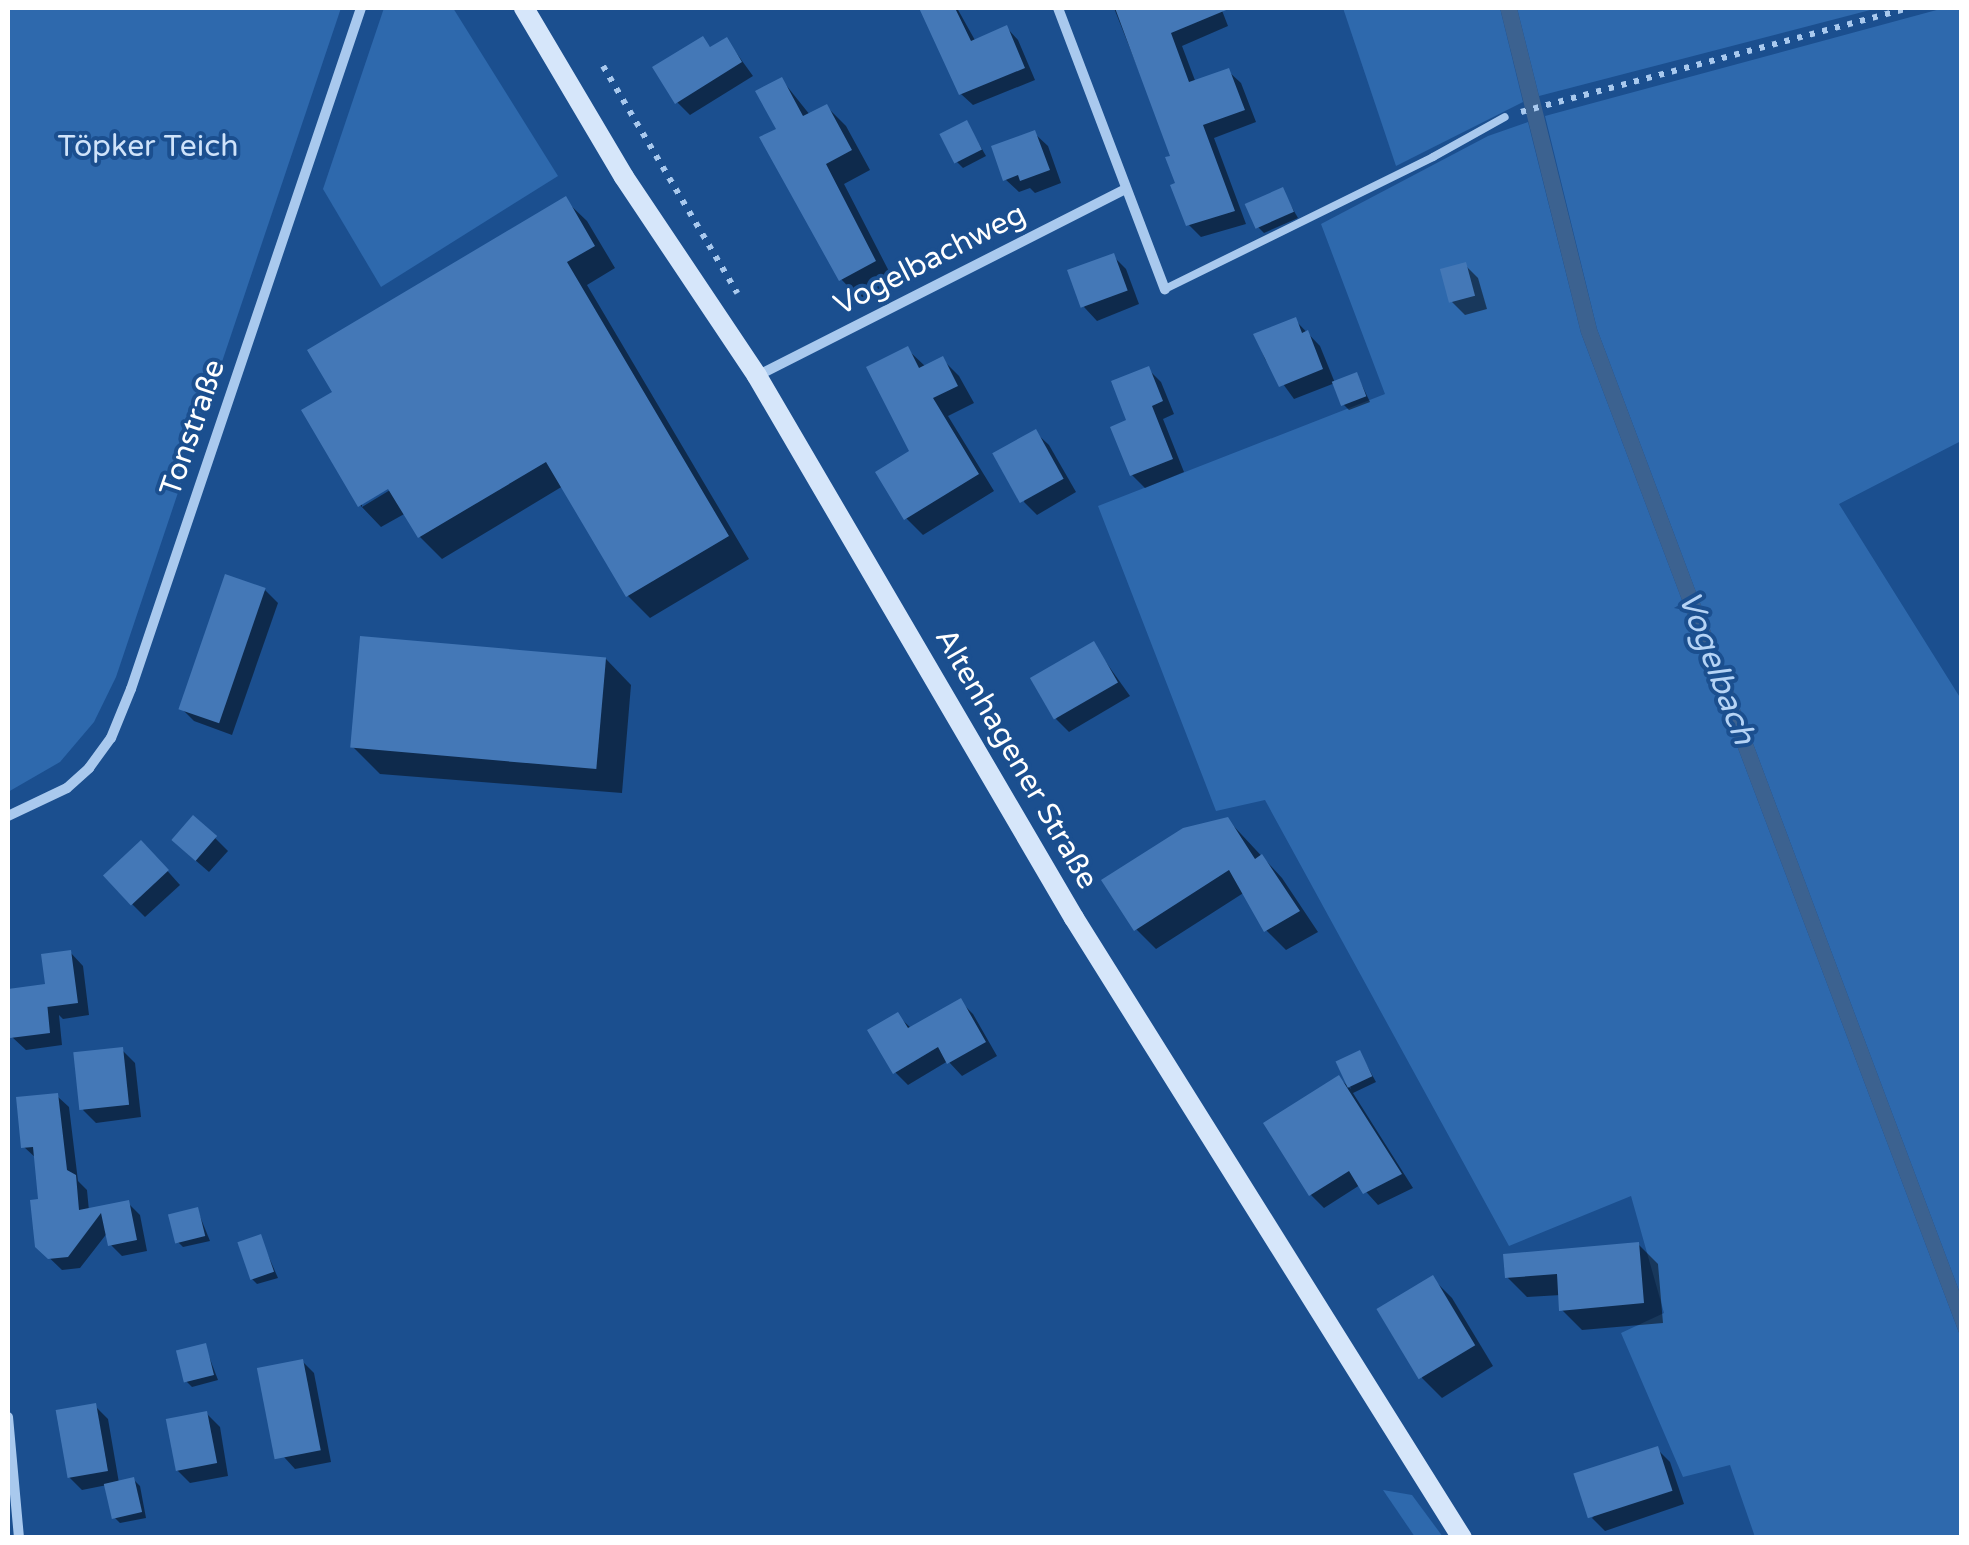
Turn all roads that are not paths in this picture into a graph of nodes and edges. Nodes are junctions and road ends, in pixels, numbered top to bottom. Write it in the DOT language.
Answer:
graph roads {
  1 [pos="361,8"];
  2 [pos="524,8"];
  3 [pos="1058,8"];
  4 [pos="1506,117"];
  5 [pos="1125,189"];
  6 [pos="1165,288"];
  7 [pos="757,376"];
  8 [pos="8,816"];
  9 [pos="8,1417"];
  10 [pos="19,1538"];
  11 [pos="1462,1538"];
  1 -- 8 [label="street, Tonstraße"];
  2 -- 7 [label="main road, Altenhagener Straße"];
  3 -- 5 [label="street"];
  4 -- 6 [label="lane"];
  5 -- 6 [label="street"];
  5 -- 7 [label="street, Vogelbachweg"];
  7 -- 11 [label="main road, Altenhagener Straße"];
  9 -- 10 [label="street"];
}
